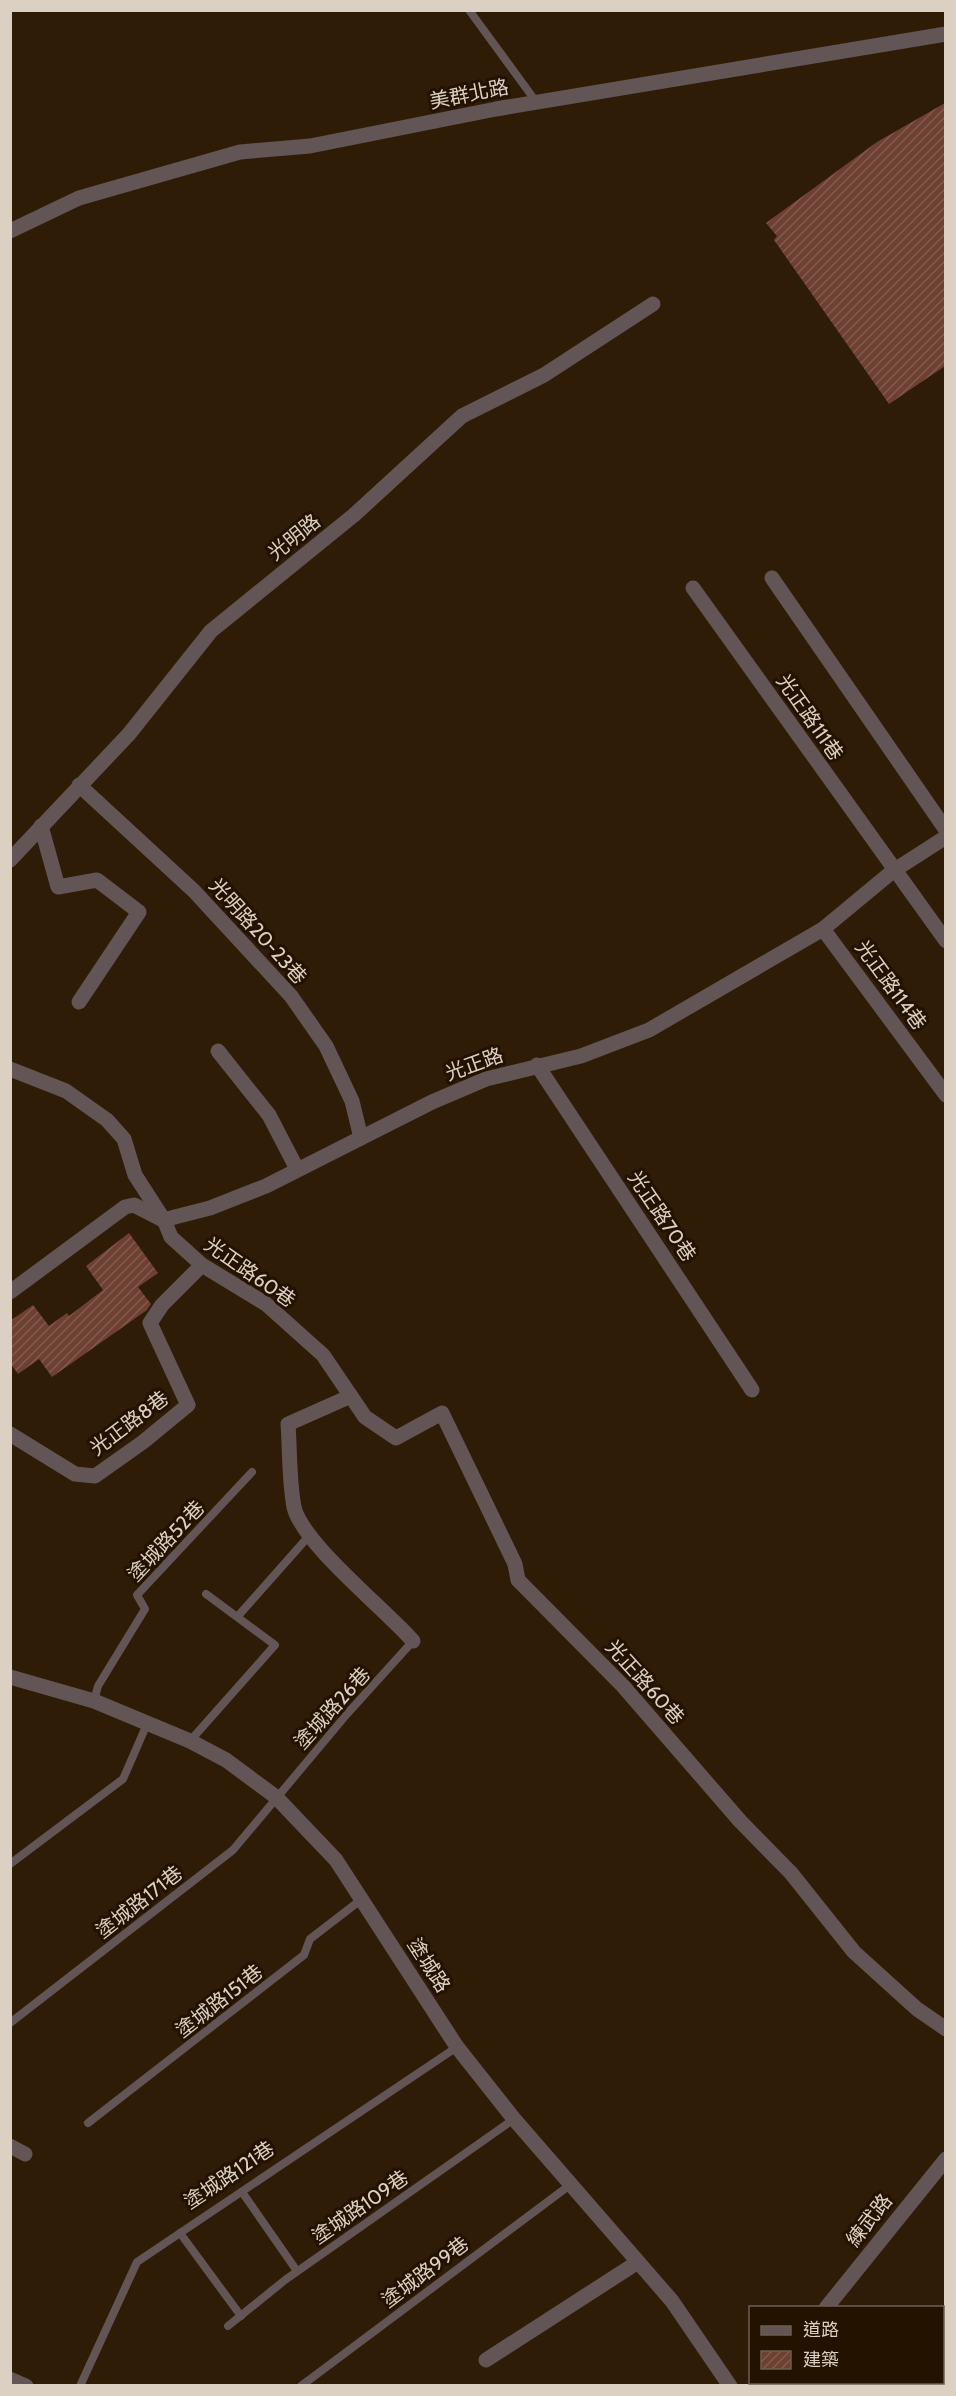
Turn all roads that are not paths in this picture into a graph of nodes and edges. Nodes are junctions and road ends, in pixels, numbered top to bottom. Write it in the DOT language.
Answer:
graph roads {
  1 [pos="469,10"];
  2 [pos="945,34"];
  3 [pos="537,103"];
  4 [pos="10,231"];
  5 [pos="653,304"];
  6 [pos="772,578"];
  7 [pos="693,588"];
  8 [pos="79,786"];
  9 [pos="41,826"];
  10 [pos="945,830"];
  11 [pos="945,837"];
  12 [pos="10,860"];
  13 [pos="893,871"];
  14 [pos="823,929"];
  15 [pos="945,941"];
  16 [pos="78,1002"];
  17 [pos="218,1051"];
  18 [pos="537,1065"];
  19 [pos="10,1069"];
  20 [pos="945,1095"];
  21 [pos="361,1138"];
  22 [pos="297,1169"];
  23 [pos="164,1220"];
  24 [pos="202,1265"];
  25 [pos="10,1292"];
  26 [pos="752,1390"];
  27 [pos="351,1395"];
  28 [pos="10,1434"];
  29 [pos="252,1472"];
  30 [pos="309,1537"];
  31 [pos="206,1594"];
  32 [pos="238,1616"];
  33 [pos="413,1641"];
  34 [pos="10,1677"];
  35 [pos="94,1701"];
  36 [pos="147,1724"];
  37 [pos="190,1742"];
  38 [pos="276,1797"];
  39 [pos="10,1864"];
  40 [pos="362,1899"];
  41 [pos="10,2023"];
  42 [pos="945,2029"];
  43 [pos="457,2047"];
  44 [pos="514,2119"];
  45 [pos="88,2123"];
  46 [pos="10,2146"];
  47 [pos="25,2154"];
  48 [pos="945,2159"];
  49 [pos="570,2185"];
  50 [pos="242,2192"];
  51 [pos="180,2233"];
  52 [pos="638,2262"];
  53 [pos="297,2271"];
  54 [pos="827,2306"];
  55 [pos="241,2316"];
  56 [pos="228,2326"];
  57 [pos="486,2360"];
  58 [pos="10,2379"];
  59 [pos="26,2385"];
  60 [pos="80,2385"];
  61 [pos="301,2385"];
  62 [pos="730,2385"];
  1 -- 3 [label="lane"];
  2 -- 3 [label="street, 美群北路"];
  3 -- 4 [label="street, 美群北路"];
  5 -- 8 [label="street, 光明路"];
  6 -- 10 [label="street"];
  7 -- 13 [label="street, 光正路111巷"];
  8 -- 9 [label="street, 光明路"];
  8 -- 21 [label="street, 光明路20-23巷"];
  9 -- 12 [label="street, 光明路"];
  9 -- 16 [label="street"];
  11 -- 13 [label="street, 光正路"];
  13 -- 14 [label="street, 光正路"];
  13 -- 15 [label="street, 光正路111巷"];
  14 -- 18 [label="street, 光正路"];
  14 -- 20 [label="street, 光正路114巷"];
  17 -- 22 [label="street"];
  18 -- 21 [label="street, 光正路"];
  18 -- 26 [label="street, 光正路70巷"];
  19 -- 23 [label="street, 光正路60巷"];
  21 -- 22 [label="street, 光正路"];
  22 -- 23 [label="street, 光正路"];
  23 -- 24 [label="street, 光正路60巷"];
  23 -- 25 [label="street"];
  24 -- 27 [label="street, 光正路60巷"];
  24 -- 28 [label="street, 光正路8巷"];
  27 -- 30 [label="street"];
  27 -- 42 [label="street, 光正路60巷"];
  29 -- 35 [label="lane, 塗城路52巷"];
  30 -- 32 [label="lane"];
  30 -- 33 [label="street"];
  31 -- 32 [label="lane"];
  32 -- 37 [label="lane"];
  33 -- 38 [label="lane, 塗城路26巷"];
  34 -- 35 [label="street, 塗城路"];
  35 -- 36 [label="street, 塗城路"];
  36 -- 37 [label="street, 塗城路"];
  36 -- 39 [label="lane"];
  37 -- 38 [label="street, 塗城路"];
  38 -- 40 [label="street, 塗城路"];
  38 -- 41 [label="lane, 塗城路171巷"];
  40 -- 43 [label="street, 塗城路"];
  40 -- 45 [label="lane, 塗城路151巷"];
  43 -- 44 [label="street, 塗城路"];
  43 -- 50 [label="lane, 塗城路121巷"];
  44 -- 49 [label="street, 塗城路"];
  44 -- 53 [label="lane, 塗城路109巷"];
  46 -- 47 [label="street"];
  48 -- 54 [label="street, 練武路"];
  49 -- 52 [label="street, 塗城路"];
  49 -- 61 [label="lane, 塗城路99巷"];
  50 -- 51 [label="lane, 塗城路121巷"];
  50 -- 53 [label="lane"];
  51 -- 55 [label="lane"];
  51 -- 60 [label="lane, 塗城路121巷"];
  52 -- 57 [label="street"];
  52 -- 62 [label="street, 塗城路"];
  53 -- 55 [label="lane, 塗城路109巷"];
  55 -- 56 [label="lane, 塗城路109巷"];
  58 -- 59 [label="street"];
}
